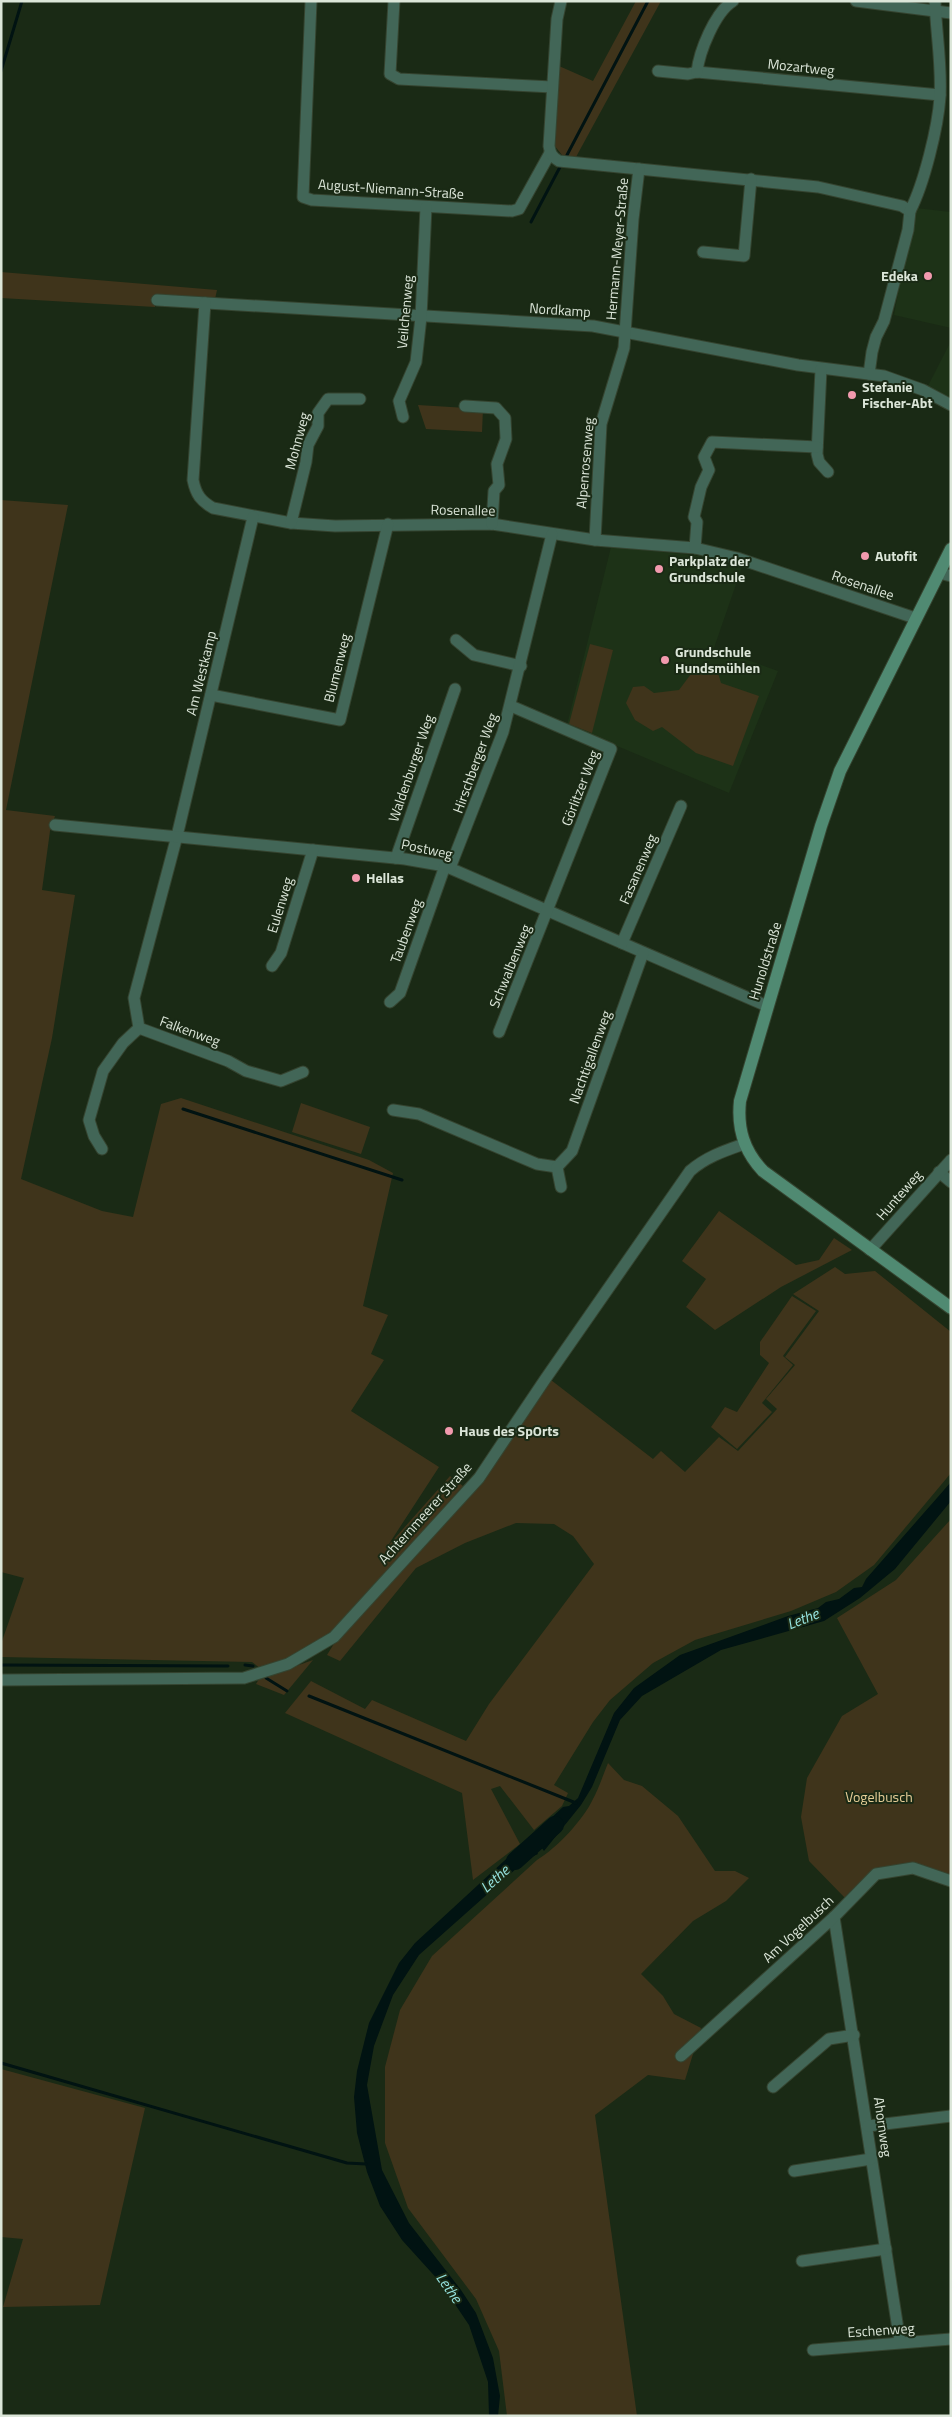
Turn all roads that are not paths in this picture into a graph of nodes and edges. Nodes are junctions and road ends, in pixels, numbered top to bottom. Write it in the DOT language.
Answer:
graph roads {
  1 [pos="311,1"];
  2 [pos="394,1"];
  3 [pos="561,1"];
  4 [pos="733,1"];
  5 [pos="856,1"];
  6 [pos="935,6"];
  7 [pos="951,14"];
  8 [pos="658,71"];
  9 [pos="697,72"];
  10 [pos="552,87"];
  11 [pos="940,95"];
  12 [pos="550,153"];
  13 [pos="640,169"];
  14 [pos="751,180"];
  15 [pos="426,207"];
  16 [pos="910,211"];
  17 [pos="703,252"];
  18 [pos="157,300"];
  19 [pos="205,303"];
  20 [pos="421,317"];
  21 [pos="625,332"];
  22 [pos="821,369"];
  23 [pos="869,374"];
  24 [pos="360,399"];
  25 [pos="951,405"];
  26 [pos="465,406"];
  27 [pos="403,417"];
  28 [pos="817,447"];
  29 [pos="828,472"];
  30 [pos="253,517"];
  31 [pos="291,523"];
  32 [pos="388,524"];
  33 [pos="492,524"];
  34 [pos="552,534"];
  35 [pos="595,540"];
  36 [pos="695,548"];
  37 [pos="951,549"];
  38 [pos="945,574"];
  39 [pos="915,618"];
  40 [pos="456,640"];
  41 [pos="521,666"];
  42 [pos="454,689"];
  43 [pos="212,694"];
  44 [pos="511,706"];
  45 [pos="681,806"];
  46 [pos="55,825"];
  47 [pos="177,836"];
  48 [pos="313,850"];
  49 [pos="396,858"];
  50 [pos="448,867"];
  51 [pos="548,911"];
  52 [pos="622,943"];
  53 [pos="643,953"];
  54 [pos="272,966"];
  55 [pos="390,1002"];
  56 [pos="768,1006"];
  57 [pos="139,1028"];
  58 [pos="499,1032"];
  59 [pos="303,1072"];
  60 [pos="392,1110"];
  61 [pos="744,1144"];
  62 [pos="102,1149"];
  63 [pos="951,1160"];
  64 [pos="557,1167"];
  65 [pos="939,1172"];
  66 [pos="951,1182"];
  67 [pos="561,1187"];
  68 [pos="870,1250"];
  69 [pos="951,1308"];
  70 [pos="1,1680"];
  71 [pos="951,1881"];
  72 [pos="834,1917"];
  73 [pos="854,2035"];
  74 [pos="681,2056"];
  75 [pos="773,2087"];
  76 [pos="951,2116"];
  77 [pos="868,2126"];
  78 [pos="872,2159"];
  79 [pos="794,2171"];
  80 [pos="886,2249"];
  81 [pos="802,2261"];
  82 [pos="951,2339"];
  83 [pos="900,2342"];
  84 [pos="813,2350"];
  1 -- 15 [label="street, August-Niemann-Straße"];
  2 -- 10 [label="street"];
  3 -- 10 [label="street"];
  4 -- 9 [label="street"];
  5 -- 6 [label="street"];
  6 -- 7 [label="street"];
  6 -- 11 [label="street"];
  8 -- 9 [label="street, Mozartweg"];
  9 -- 11 [label="street, Mozartweg"];
  10 -- 12 [label="street"];
  11 -- 16 [label="street"];
  12 -- 13 [label="street, Hermann-Meyer-Straße"];
  12 -- 15 [label="street, August-Niemann-Straße"];
  13 -- 14 [label="street, Hermann-Meyer-Straße"];
  13 -- 21 [label="street, Hermann-Meyer-Straße"];
  14 -- 16 [label="street, Hermann-Meyer-Straße"];
  14 -- 17 [label="street"];
  15 -- 20 [label="street, Veilchenweg"];
  16 -- 23 [label="street"];
  18 -- 19 [label="street, Nordkamp"];
  19 -- 20 [label="street, Nordkamp"];
  19 -- 30 [label="street, Rosenallee"];
  20 -- 21 [label="street, Nordkamp"];
  20 -- 27 [label="street, Veilchenweg"];
  21 -- 22 [label="street, Nordkamp"];
  21 -- 35 [label="street, Alpenrosenweg"];
  22 -- 23 [label="street, Nordkamp"];
  22 -- 28 [label="street"];
  23 -- 25 [label="street, Nordkamp"];
  24 -- 31 [label="street, Mohnweg"];
  26 -- 33 [label="street"];
  28 -- 29 [label="street"];
  28 -- 36 [label="street"];
  30 -- 31 [label="street, Rosenallee"];
  30 -- 43 [label="street, Am Westkamp"];
  31 -- 32 [label="street, Rosenallee"];
  32 -- 33 [label="street, Rosenallee"];
  32 -- 43 [label="street, Blumenweg"];
  33 -- 34 [label="street, Rosenallee"];
  34 -- 35 [label="street, Rosenallee"];
  34 -- 41 [label="street, Hirschberger Weg"];
  35 -- 36 [label="street, Rosenallee"];
  36 -- 39 [label="street, Rosenallee"];
  37 -- 38 [label="street, Hunoldstraße"];
  38 -- 39 [label="street, Hunoldstraße"];
  39 -- 56 [label="street, Hunoldstraße"];
  40 -- 41 [label="street"];
  41 -- 44 [label="street, Hirschberger Weg"];
  42 -- 49 [label="street, Waldenburger Weg"];
  43 -- 47 [label="street, Am Westkamp"];
  44 -- 50 [label="street, Hirschberger Weg"];
  44 -- 51 [label="street, Görlitzer Weg"];
  45 -- 52 [label="street, Fasanenweg"];
  46 -- 47 [label="street, Postweg"];
  47 -- 48 [label="street, Postweg"];
  47 -- 57 [label="street, Falkenweg"];
  48 -- 49 [label="street, Postweg"];
  48 -- 54 [label="street, Eulenweg"];
  49 -- 50 [label="street, Postweg"];
  50 -- 51 [label="street, Postweg"];
  50 -- 55 [label="street, Taubenweg"];
  51 -- 52 [label="street, Postweg"];
  51 -- 58 [label="street, Schwalbenweg"];
  52 -- 53 [label="street, Postweg"];
  53 -- 56 [label="street, Postweg"];
  53 -- 64 [label="street, Nachtigallenweg"];
  56 -- 61 [label="street, Hunoldstraße"];
  57 -- 59 [label="street, Falkenweg"];
  57 -- 62 [label="street"];
  60 -- 64 [label="street"];
  61 -- 68 [label="street, Hunoldstraße"];
  61 -- 70 [label="street, Achternmeerer Straße"];
  63 -- 65 [label="street, Hunteweg"];
  64 -- 67 [label="street"];
  65 -- 66 [label="street"];
  65 -- 68 [label="street, Hunteweg"];
  68 -- 69 [label="street, Hunoldstraße"];
  71 -- 72 [label="street, Am Vogelbusch"];
  72 -- 73 [label="street, Ahornweg"];
  72 -- 74 [label="street, Am Vogelbusch"];
  73 -- 75 [label="street"];
  73 -- 77 [label="street, Ahornweg"];
  76 -- 77 [label="street"];
  77 -- 78 [label="street, Ahornweg"];
  78 -- 79 [label="street"];
  78 -- 80 [label="street, Ahornweg"];
  80 -- 81 [label="street"];
  80 -- 83 [label="street, Ahornweg"];
  82 -- 83 [label="street, Eschenweg"];
  83 -- 84 [label="street, Eschenweg"];
}
